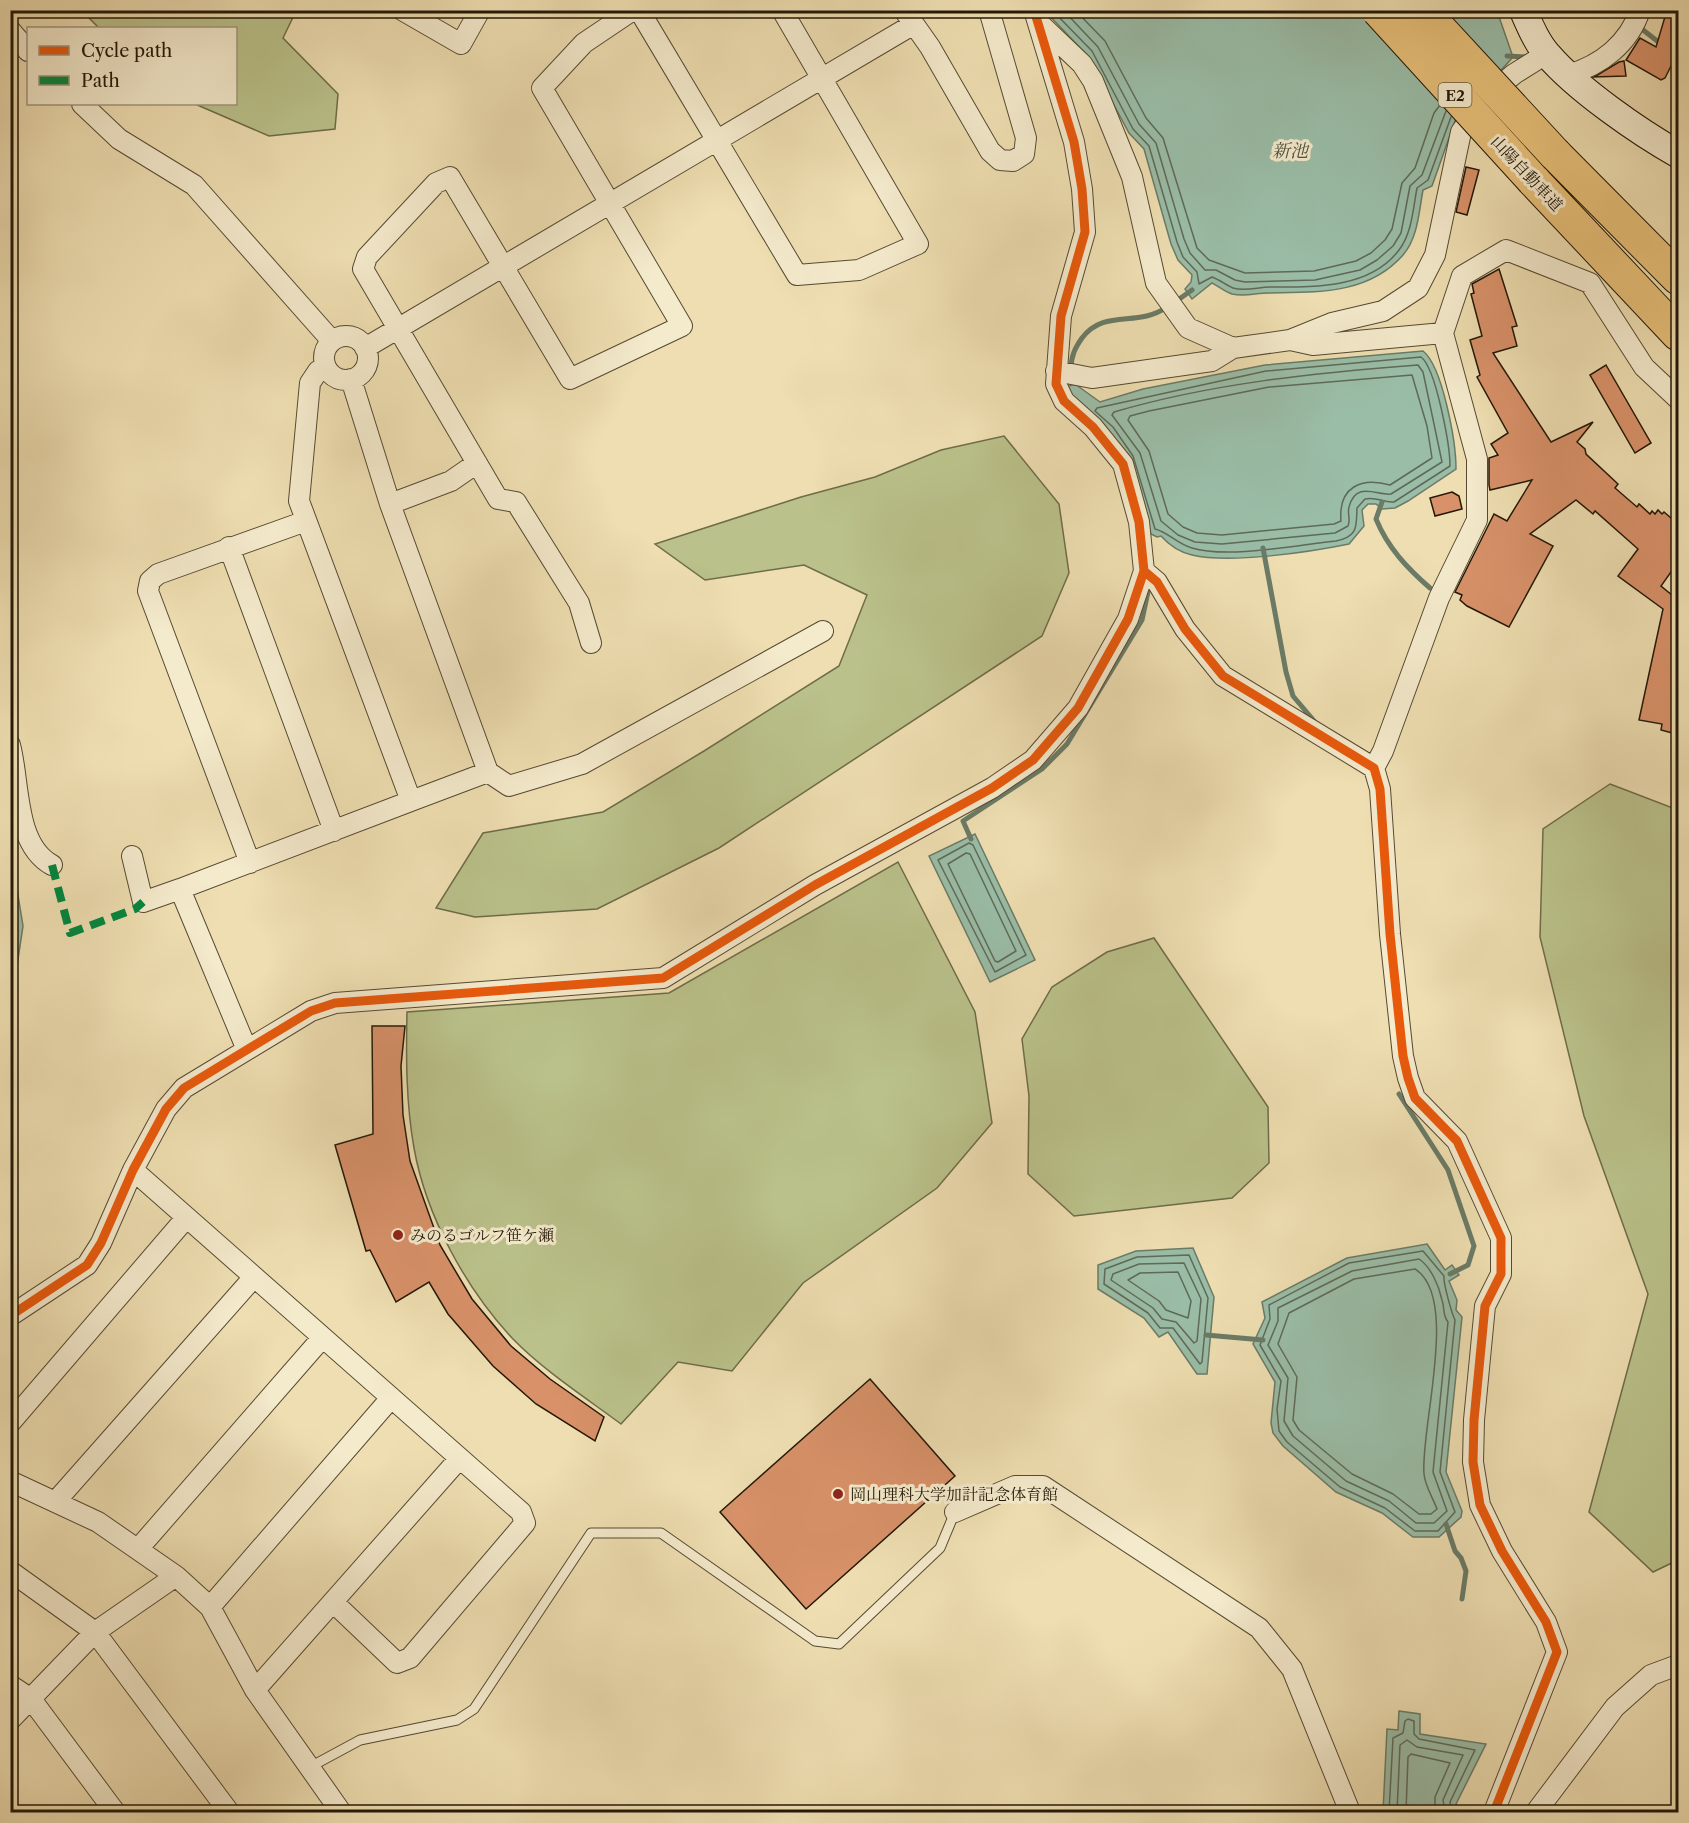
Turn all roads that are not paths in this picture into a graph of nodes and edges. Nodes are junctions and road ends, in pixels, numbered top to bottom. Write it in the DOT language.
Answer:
graph roads {
  1 [pos="402,10"];
  2 [pos="480,10"];
  3 [pos="633,10"];
  4 [pos="639,10"];
  5 [pos="782,10"];
  6 [pos="989,10"];
  7 [pos="1378,10"];
  8 [pos="1422,10"];
  9 [pos="1523,10"];
  10 [pos="909,17"];
  11 [pos="1037,17"];
  12 [pos="1637,21"];
  13 [pos="10,30"];
  14 [pos="27,50"];
  15 [pos="1546,54"];
  16 [pos="1568,75"];
  17 [pos="822,78"];
  18 [pos="83,105"];
  19 [pos="717,140"];
  20 [pos="1678,154"];
  21 [pos="610,203"];
  22 [pos="504,266"];
  23 [pos="1678,278"];
  24 [pos="399,327"];
  25 [pos="1443,333"];
  26 [pos="1678,334"];
  27 [pos="1290,340"];
  28 [pos="332,341"];
  29 [pos="365,348"];
  30 [pos="1233,348"];
  31 [pos="326,367"];
  32 [pos="1066,373"];
  33 [pos="351,379"];
  34 [pos="1678,399"];
  35 [pos="477,462"];
  36 [pos="390,504"];
  37 [pos="306,521"];
  38 [pos="229,547"];
  39 [pos="1144,571"];
  40 [pos="823,632"];
  41 [pos="591,643"];
  42 [pos="10,745"];
  43 [pos="1374,768"];
  44 [pos="488,772"];
  45 [pos="411,801"];
  46 [pos="334,831"];
  47 [pos="132,855"];
  48 [pos="250,862"];
  49 [pos="52,866"];
  50 [pos="180,889"];
  51 [pos="247,1050"];
  52 [pos="133,1170"];
  53 [pos="186,1218"];
  54 [pos="254,1278"];
  55 [pos="10,1316"];
  56 [pos="322,1338"];
  57 [pos="391,1398"];
  58 [pos="10,1423"];
  59 [pos="459,1459"];
  60 [pos="10,1481"];
  61 [pos="56,1501"];
  62 [pos="955,1512"];
  63 [pos="138,1549"];
  64 [pos="10,1571"];
  65 [pos="176,1576"];
  66 [pos="334,1603"];
  67 [pos="210,1607"];
  68 [pos="95,1632"];
  69 [pos="1678,1665"];
  70 [pos="10,1685"];
  71 [pos="255,1690"];
  72 [pos="31,1699"];
  73 [pos="10,1720"];
  74 [pos="310,1767"];
  75 [pos="115,1812"];
  76 [pos="229,1812"];
  77 [pos="340,1812"];
  78 [pos="1350,1812"];
  79 [pos="1494,1812"];
  80 [pos="1536,1812"];
  1 -- 2 [label="street"];
  3 -- 21 [label="street"];
  4 -- 19 [label="street"];
  5 -- 17 [label="street"];
  6 -- 10 [label="street"];
  7 -- 26 [label="highway, 山陽自動車道 / E2, bridge"];
  8 -- 23 [label="highway, 山陽自動車道 / E2, bridge"];
  9 -- 15 [label="street"];
  10 -- 17 [label="street"];
  11 -- 30 [label="street"];
  11 -- 32 [label="street"];
  12 -- 16 [label="street"];
  13 -- 14 [label="street"];
  15 -- 16 [label="street"];
  15 -- 27 [label="street"];
  16 -- 20 [label="street"];
  17 -- 19 [label="street"];
  17 -- 19 [label="street"];
  18 -- 28 [label="street"];
  19 -- 21 [label="street"];
  21 -- 22 [label="street"];
  21 -- 22 [label="street"];
  22 -- 24 [label="street"];
  22 -- 24 [label="street"];
  24 -- 29 [label="street"];
  24 -- 35 [label="street"];
  25 -- 27 [label="street"];
  25 -- 34 [label="street"];
  25 -- 43 [label="street"];
  27 -- 30 [label="street"];
  28 -- 29 [label="street"];
  28 -- 31 [label="street"];
  29 -- 33 [label="street"];
  30 -- 32 [label="street"];
  31 -- 33 [label="street"];
  31 -- 37 [label="street"];
  32 -- 39 [label="street"];
  33 -- 36 [label="street"];
  35 -- 36 [label="street"];
  35 -- 41 [label="street"];
  36 -- 44 [label="street"];
  37 -- 38 [label="street"];
  37 -- 45 [label="street"];
  38 -- 46 [label="street"];
  38 -- 48 [label="street"];
  39 -- 43 [label="street"];
  39 -- 51 [label="street"];
  40 -- 44 [label="street"];
  42 -- 49 [label="street"];
  43 -- 79 [label="street"];
  44 -- 45 [label="street"];
  45 -- 46 [label="street"];
  46 -- 48 [label="street"];
  47 -- 50 [label="street"];
  48 -- 50 [label="street"];
  50 -- 51 [label="street"];
  51 -- 52 [label="street"];
  52 -- 53 [label="street"];
  52 -- 55 [label="street"];
  53 -- 54 [label="street"];
  53 -- 58 [label="street"];
  54 -- 56 [label="street"];
  54 -- 61 [label="street"];
  56 -- 57 [label="street"];
  56 -- 63 [label="street"];
  57 -- 59 [label="street"];
  57 -- 67 [label="street"];
  59 -- 66 [label="street"];
  59 -- 66 [label="street"];
  60 -- 61 [label="street"];
  61 -- 63 [label="street"];
  62 -- 74 [label="lane"];
  62 -- 78 [label="street"];
  63 -- 65 [label="street"];
  64 -- 68 [label="street"];
  65 -- 67 [label="street"];
  65 -- 68 [label="street"];
  66 -- 71 [label="street"];
  67 -- 71 [label="street"];
  68 -- 72 [label="street"];
  68 -- 76 [label="street"];
  69 -- 80 [label="street"];
  70 -- 72 [label="street"];
  71 -- 74 [label="street"];
  72 -- 73 [label="street"];
  72 -- 75 [label="street"];
  74 -- 77 [label="street"];
}
